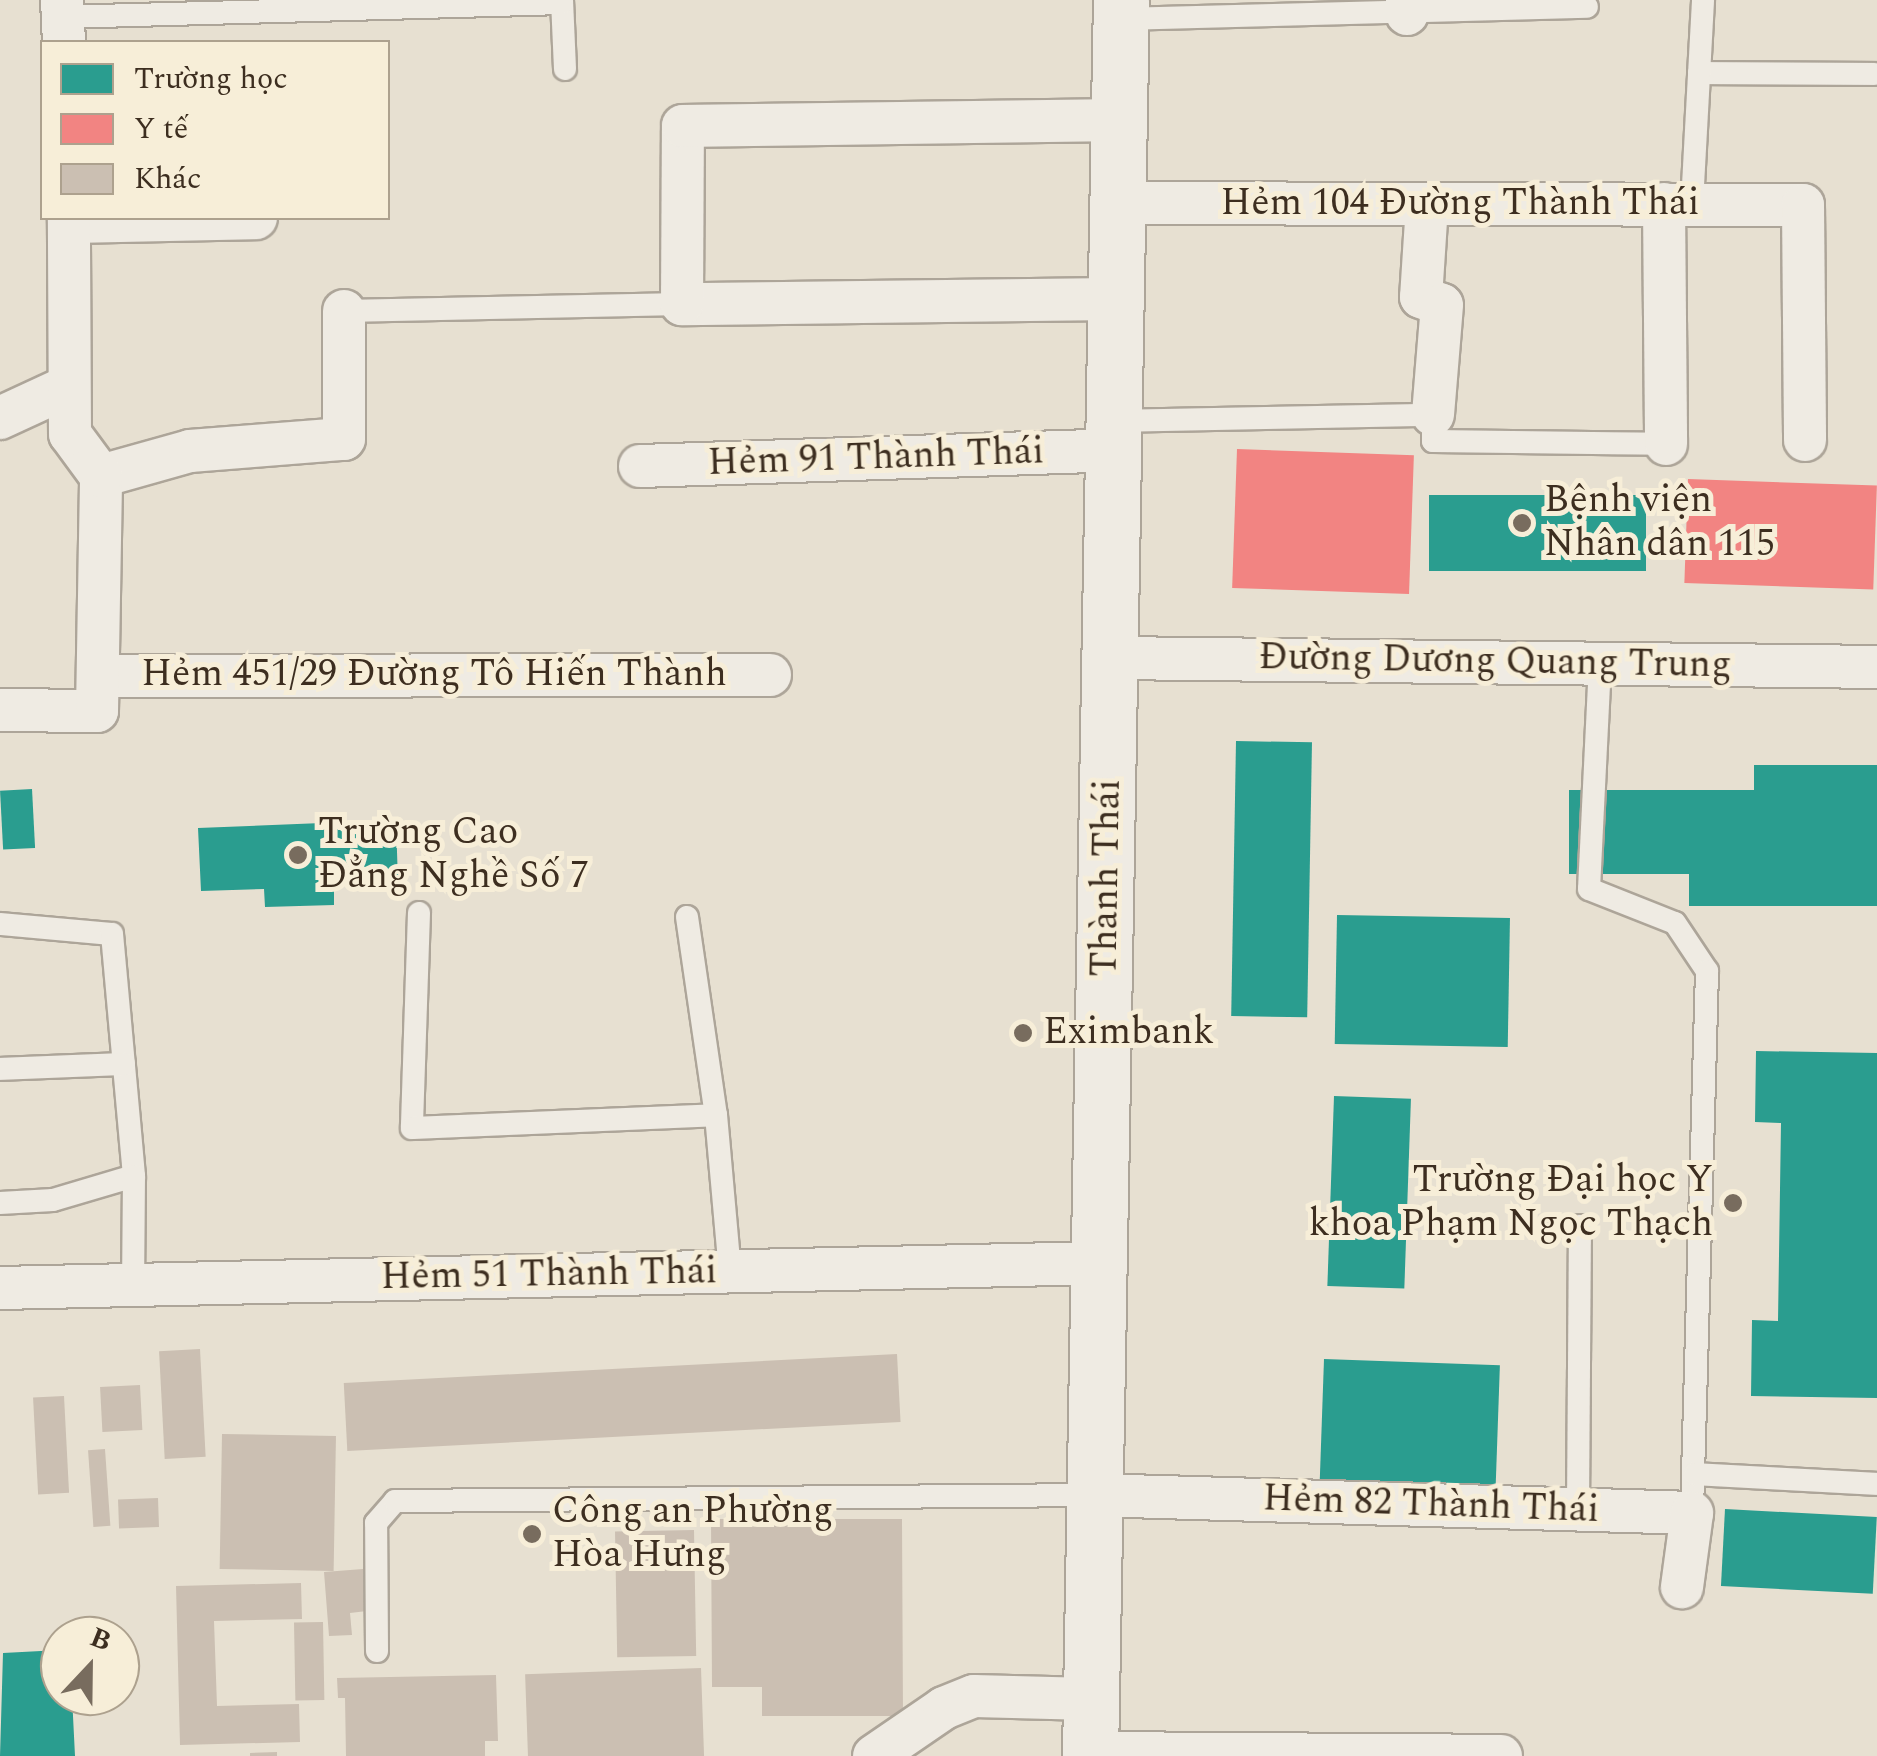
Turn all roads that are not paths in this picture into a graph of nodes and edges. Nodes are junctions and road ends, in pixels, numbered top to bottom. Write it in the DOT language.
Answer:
graph roads {
  1 [pos="1703,0"];
  2 [pos="562,2"];
  3 [pos="1407,7"];
  4 [pos="1587,7"];
  5 [pos="1121,10"];
  6 [pos="63,20"];
  7 [pos="565,69"];
  8 [pos="1699,73"];
  9 [pos="1874,74"];
  10 [pos="1118,120"];
  11 [pos="1117,203"];
  12 [pos="1678,204"];
  13 [pos="1427,205"];
  14 [pos="69,220"];
  15 [pos="1113,300"];
  16 [pos="682,304"];
  17 [pos="344,311"];
  18 [pos="68,387"];
  19 [pos="1432,415"];
  20 [pos="0,418"];
  21 [pos="1113,436"];
  22 [pos="1804,440"];
  23 [pos="1666,444"];
  24 [pos="640,466"];
  25 [pos="101,476"];
  26 [pos="1113,658"];
  27 [pos="1600,664"];
  28 [pos="1877,667"];
  29 [pos="770,675"];
  30 [pos="97,693"];
  31 [pos="0,710"];
  32 [pos="419,913"];
  33 [pos="687,916"];
  34 [pos="0,924"];
  35 [pos="124,1064"];
  36 [pos="0,1068"];
  37 [pos="716,1115"];
  38 [pos="134,1176"];
  39 [pos="0,1203"];
  40 [pos="1580,1226"];
  41 [pos="1098,1263"];
  42 [pos="730,1271"];
  43 [pos="134,1284"];
  44 [pos="0,1288"];
  45 [pos="1877,1484"];
  46 [pos="1694,1493"];
  47 [pos="1094,1495"];
  48 [pos="1578,1509"];
  49 [pos="1682,1587"];
  50 [pos="377,1651"];
  51 [pos="1090,1699"];
  52 [pos="1090,1754"];
  53 [pos="874,1756"];
  54 [pos="1502,1756"];
  1 -- 8 [label="lane"];
  2 -- 6 [label="lane"];
  2 -- 7 [label="lane"];
  3 -- 4 [label="lane"];
  3 -- 5 [label="lane"];
  5 -- 10 [label="main road, Thành Thái"];
  8 -- 9 [label="lane"];
  8 -- 12 [label="lane"];
  10 -- 11 [label="main road, Thành Thái"];
  10 -- 16 [label="street"];
  11 -- 13 [label="street, Hẻm 104 Đường Thành Thái"];
  11 -- 15 [label="main road, Thành Thái"];
  12 -- 13 [label="street, Hẻm 104 Đường Thành Thái"];
  12 -- 22 [label="street, Hẻm 104 Đường Thành Thái"];
  12 -- 23 [label="street"];
  13 -- 19 [label="street"];
  14 -- 18 [label="street"];
  15 -- 16 [label="street"];
  15 -- 21 [label="main road, Thành Thái"];
  16 -- 17 [label="lane"];
  17 -- 25 [label="street"];
  18 -- 20 [label="street"];
  18 -- 25 [label="street"];
  19 -- 21 [label="lane"];
  19 -- 23 [label="lane"];
  21 -- 24 [label="street, Hẻm 91 Thành Thái"];
  21 -- 26 [label="main road, Thành Thái"];
  25 -- 30 [label="street"];
  26 -- 27 [label="street, Đường Dương Quang Trung"];
  26 -- 41 [label="main road, Thành Thái"];
  27 -- 28 [label="street, Đường Dương Quang Trung"];
  27 -- 46 [label="lane"];
  29 -- 30 [label="street, Hẻm 451/29 Đường Tô Hiến Thành"];
  30 -- 31 [label="street, Hẻm 451/29 Đường Tô Hiến Thành"];
  32 -- 37 [label="lane"];
  33 -- 37 [label="lane"];
  34 -- 35 [label="lane"];
  35 -- 36 [label="lane"];
  35 -- 38 [label="lane"];
  37 -- 42 [label="lane"];
  38 -- 39 [label="lane"];
  38 -- 43 [label="lane"];
  40 -- 48 [label="lane"];
  41 -- 42 [label="street, Hẻm 51 Thành Thái"];
  41 -- 47 [label="main road, Thành Thái"];
  42 -- 43 [label="street, Hẻm 51 Thành Thái"];
  43 -- 44 [label="street, Hẻm 51 Thành Thái"];
  45 -- 46 [label="lane"];
  46 -- 48 [label="street, Hẻm 82 Thành Thái"];
  46 -- 49 [label="street"];
  47 -- 48 [label="street, Hẻm 82 Thành Thái"];
  47 -- 50 [label="lane"];
  47 -- 51 [label="main road, Thành Thái"];
  51 -- 52 [label="main road, Thành Thái"];
  51 -- 53 [label="street"];
  52 -- 54 [label="street"];
}
